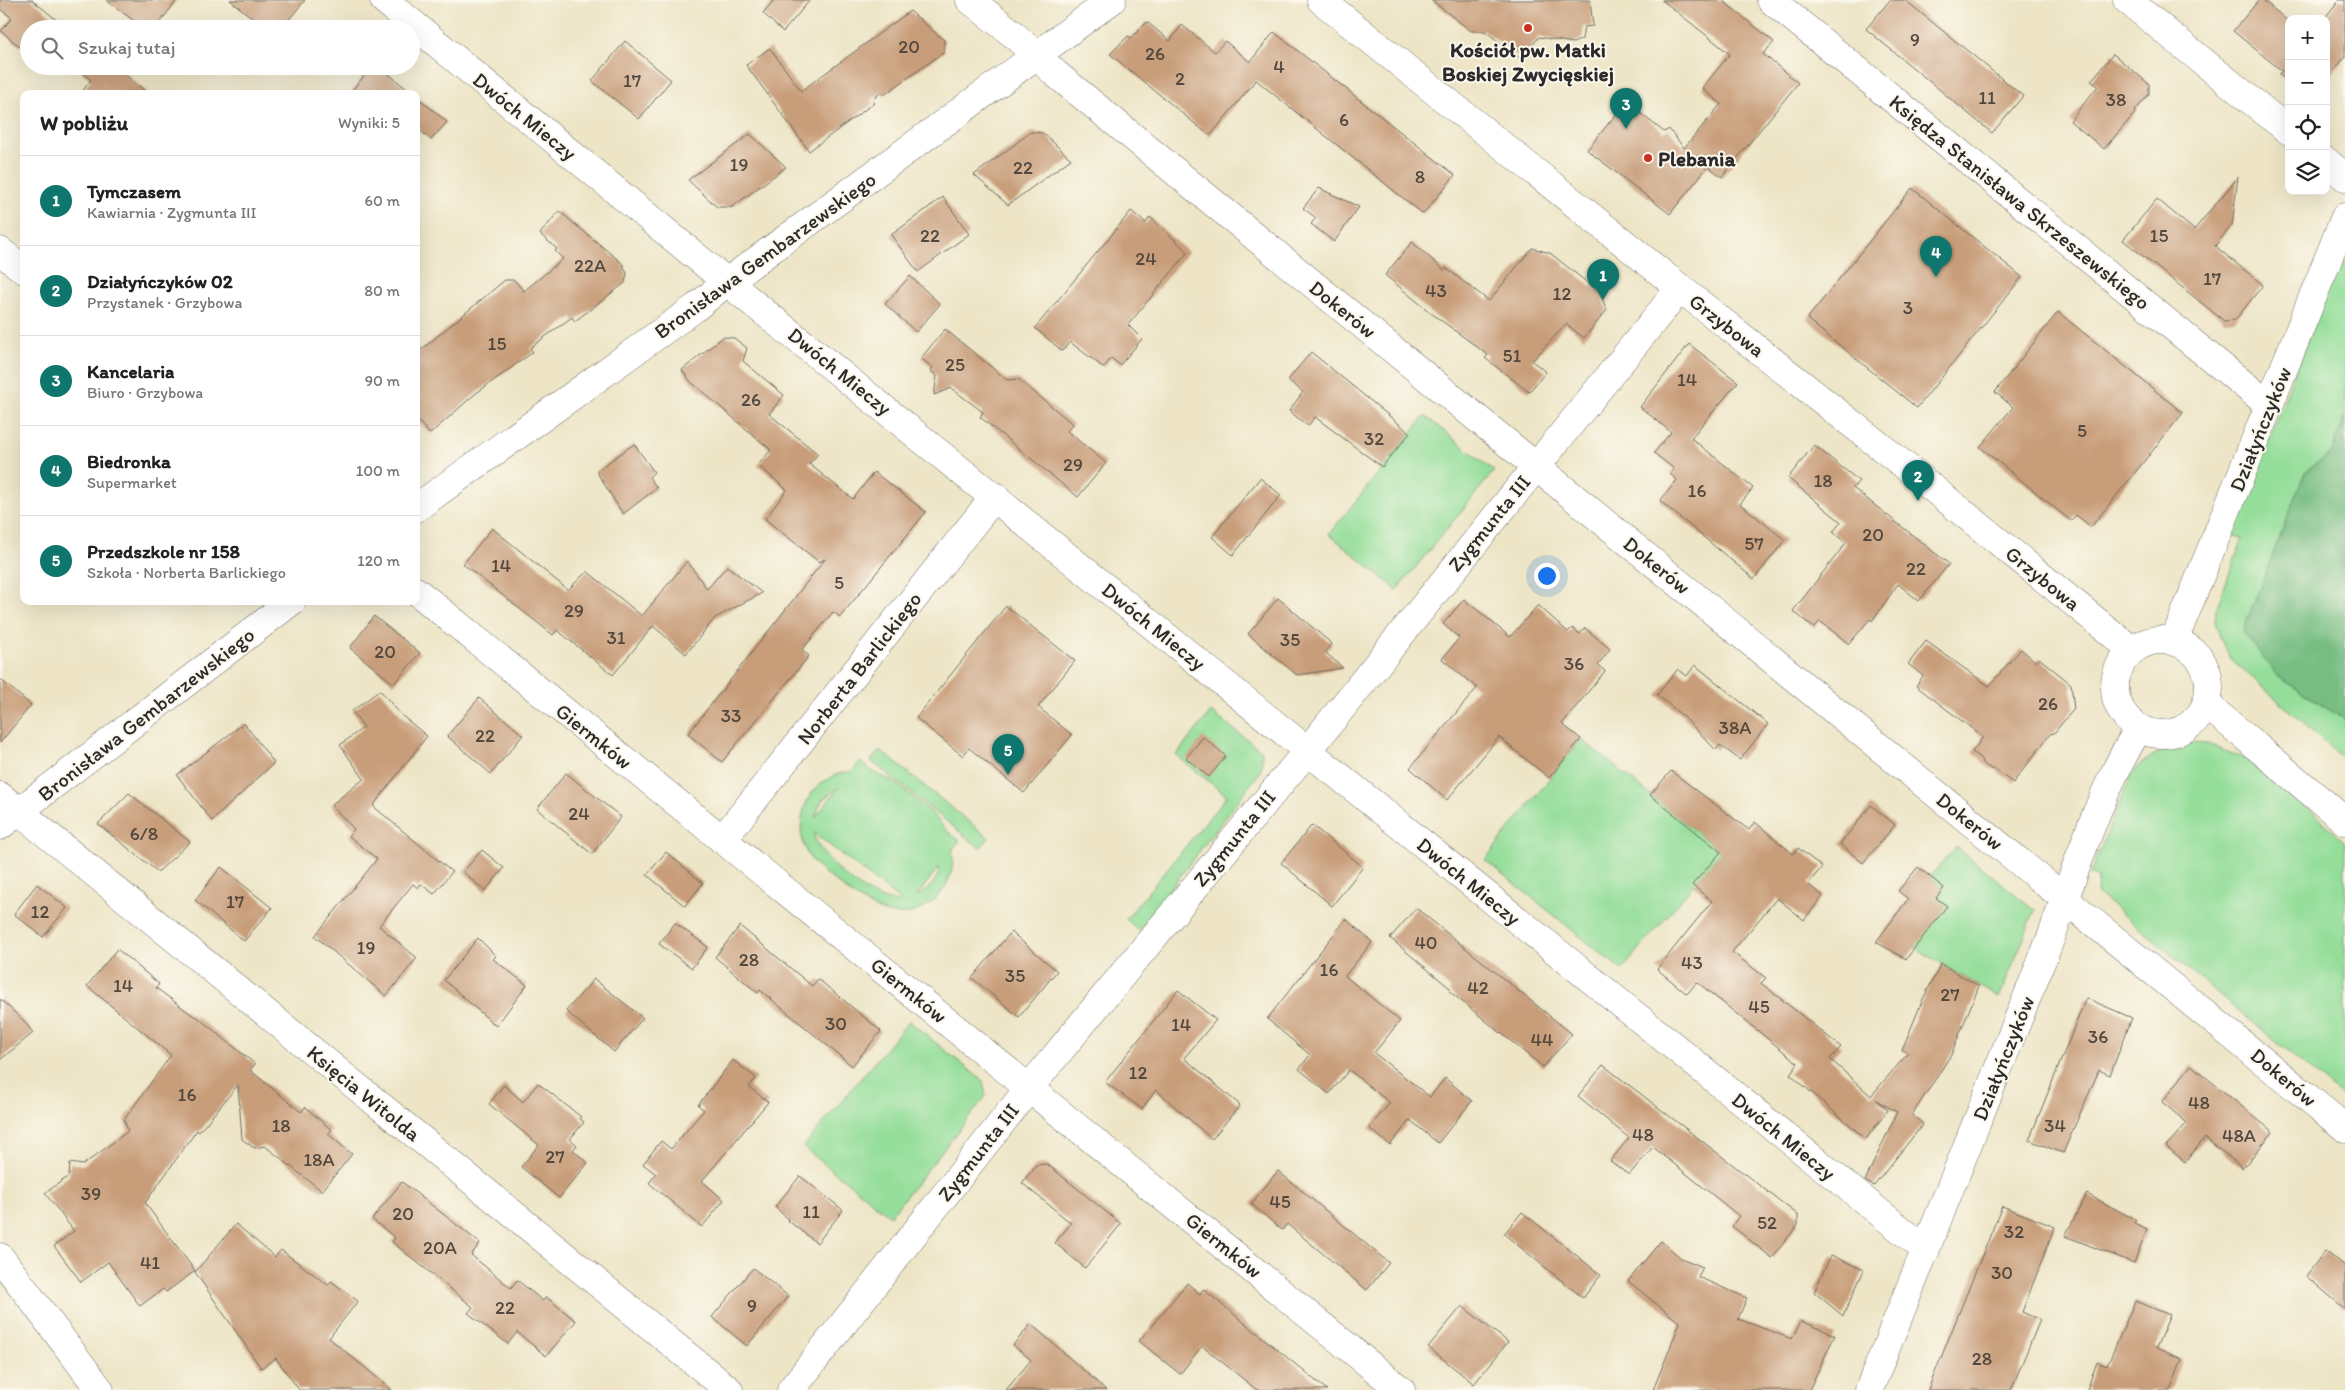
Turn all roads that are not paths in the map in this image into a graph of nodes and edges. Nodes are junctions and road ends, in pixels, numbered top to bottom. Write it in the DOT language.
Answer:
graph roads {
  1 [pos="384,0"];
  2 [pos="970,0"];
  3 [pos="1112,0"];
  4 [pos="1322,0"];
  5 [pos="1771,0"];
  6 [pos="2127,0"];
  7 [pos="408,20"];
  8 [pos="420,30"];
  9 [pos="1037,56"];
  10 [pos="2285,128"];
  11 [pos="2330,164"];
  12 [pos="2345,177"];
  13 [pos="2345,217"];
  14 [pos="0,251"];
  15 [pos="20,267"];
  16 [pos="727,282"];
  17 [pos="1680,288"];
  18 [pos="2270,405"];
  19 [pos="1534,466"];
  20 [pos="995,496"];
  21 [pos="420,505"];
  22 [pos="420,594"];
  23 [pos="287,605"];
  24 [pos="2174,641"];
  25 [pos="2132,650"];
  26 [pos="2206,704"];
  27 [pos="2139,728"];
  28 [pos="1308,750"];
  29 [pos="6,811"];
  30 [pos="2345,822"];
  31 [pos="722,840"];
  32 [pos="2065,898"];
  33 [pos="1029,1088"];
  34 [pos="2345,1128"];
  35 [pos="1926,1250"];
  36 [pos="0,1258"];
  37 [pos="100,1390"];
  38 [pos="728,1390"];
  39 [pos="791,1390"];
  40 [pos="1401,1390"];
  41 [pos="1870,1390"];
  1 -- 7 [label="street, Dwóch Mieczy"];
  2 -- 9 [label="street, Dokerów"];
  3 -- 9 [label="street, Bronisława Gembarzewskiego"];
  4 -- 17 [label="street, Grzybowa"];
  5 -- 18 [label="street, Księdza Stanisława Skrzeszewskiego"];
  6 -- 10 [label="street"];
  8 -- 16 [label="street, Dwóch Mieczy"];
  9 -- 16 [label="street, Bronisława Gembarzewskiego"];
  9 -- 19 [label="street, Dokerów"];
  11 -- 12 [label="street"];
  13 -- 18 [label="street, Działyńczyków"];
  14 -- 15 [label="street"];
  16 -- 20 [label="street, Dwóch Mieczy"];
  16 -- 21 [label="street, Bronisława Gembarzewskiego"];
  17 -- 19 [label="street, Zygmunta III"];
  17 -- 25 [label="street, Grzybowa"];
  18 -- 24 [label="street, Działyńczyków"];
  19 -- 28 [label="street, Zygmunta III"];
  19 -- 32 [label="street, Dokerów"];
  20 -- 28 [label="street, Dwóch Mieczy"];
  20 -- 31 [label="street, Norberta Barlickiego"];
  22 -- 31 [label="street, Giermków"];
  23 -- 29 [label="street, Bronisława Gembarzewskiego"];
  24 -- 25 [label="street"];
  24 -- 26 [label="street"];
  25 -- 27 [label="street"];
  26 -- 27 [label="street"];
  26 -- 30 [label="street"];
  27 -- 32 [label="street, Działyńczyków"];
  28 -- 33 [label="street, Zygmunta III"];
  28 -- 35 [label="street, Dwóch Mieczy"];
  29 -- 38 [label="street, Księcia Witolda"];
  31 -- 33 [label="street, Giermków"];
  32 -- 34 [label="street, Dokerów"];
  32 -- 35 [label="street, Działyńczyków"];
  33 -- 39 [label="street, Zygmunta III"];
  33 -- 40 [label="street, Giermków"];
  35 -- 41 [label="street, Działyńczyków"];
  36 -- 37 [label="street"];
}
